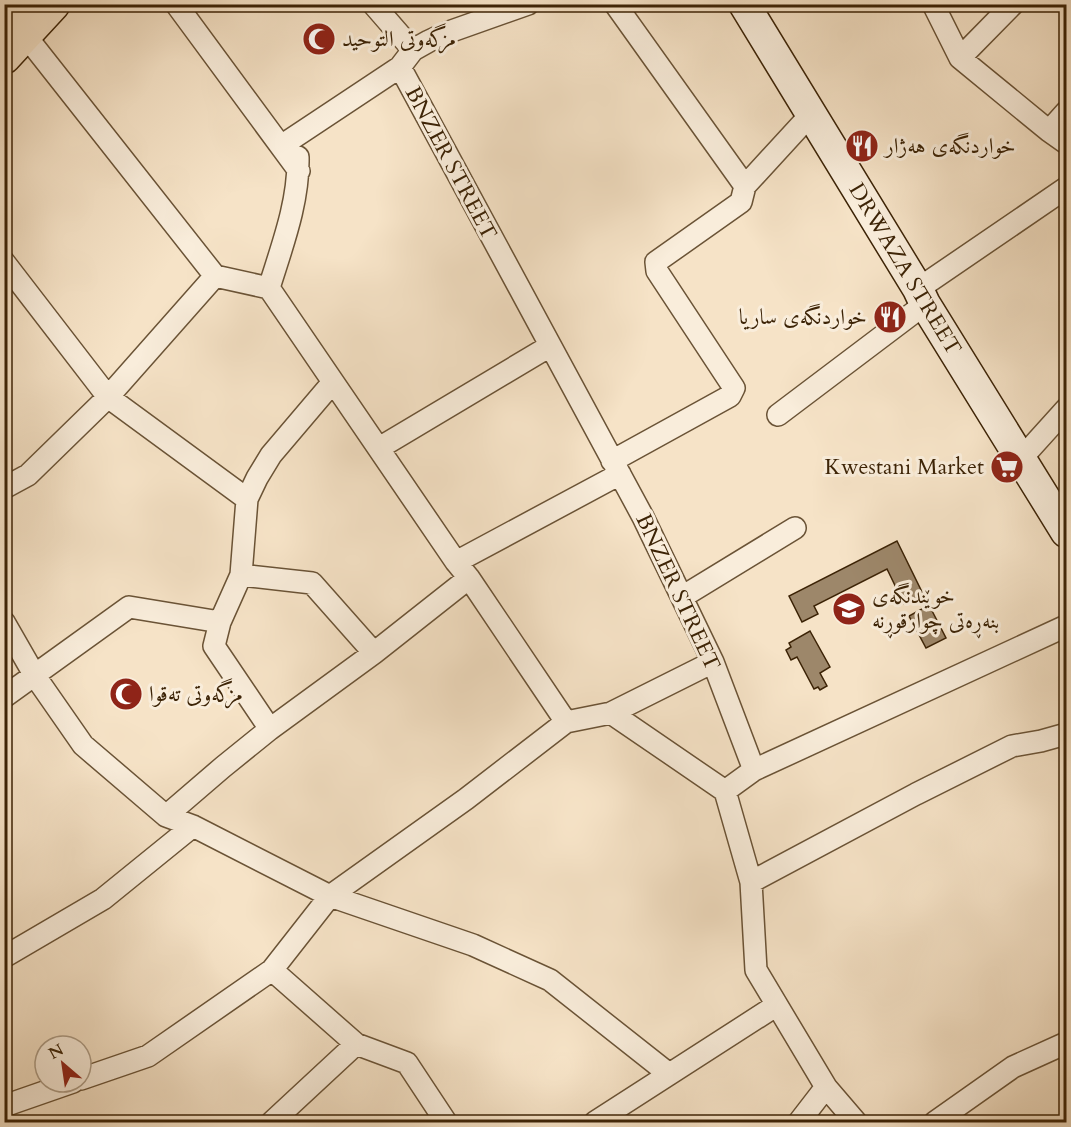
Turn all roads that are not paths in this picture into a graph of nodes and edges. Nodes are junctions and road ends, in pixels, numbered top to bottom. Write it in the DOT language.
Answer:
graph roads {
  1 [pos="12,4"];
  2 [pos="53,4"];
  3 [pos="176,4"];
  4 [pos="373,4"];
  5 [pos="528,4"];
  6 [pos="615,4"];
  7 [pos="744,4"];
  8 [pos="933,4"];
  9 [pos="1013,4"];
  10 [pos="11,35"];
  11 [pos="413,50"];
  12 [pos="960,58"];
  13 [pos="400,67"];
  14 [pos="1066,112"];
  15 [pos="812,113"];
  16 [pos="1058,137"];
  17 [pos="290,140"];
  18 [pos="745,186"];
  19 [pos="1066,188"];
  20 [pos="4,262"];
  21 [pos="215,276"];
  22 [pos="269,288"];
  23 [pos="922,297"];
  24 [pos="549,346"];
  25 [pos="333,382"];
  26 [pos="108,397"];
  27 [pos="1066,409"];
  28 [pos="778,415"];
  29 [pos="379,448"];
  30 [pos="1020,460"];
  31 [pos="616,467"];
  32 [pos="4,488"];
  33 [pos="247,499"];
  34 [pos="795,528"];
  35 [pos="1066,532"];
  36 [pos="463,570"];
  37 [pos="241,574"];
  38 [pos="682,597"];
  39 [pos="220,621"];
  40 [pos="4,622"];
  41 [pos="1066,626"];
  42 [pos="374,653"];
  43 [pos="713,662"];
  44 [pos="34,676"];
  45 [pos="4,697"];
  46 [pos="612,713"];
  47 [pos="566,722"];
  48 [pos="270,729"];
  49 [pos="1066,734"];
  50 [pos="754,770"];
  51 [pos="725,791"];
  52 [pos="166,816"];
  53 [pos="193,826"];
  54 [pos="751,882"];
  55 [pos="330,896"];
  56 [pos="4,957"];
  57 [pos="272,970"];
  58 [pos="777,1005"];
  59 [pos="1066,1043"];
  60 [pos="356,1044"];
  61 [pos="669,1074"];
  62 [pos="93,1075"];
  63 [pos="826,1087"];
  64 [pos="38,1094"];
  65 [pos="4,1106"];
  66 [pos="272,1122"];
  67 [pos="446,1122"];
  68 [pos="595,1122"];
  69 [pos="800,1122"];
  70 [pos="856,1122"];
  71 [pos="935,1122"];
  1 -- 10 [label="highway"];
  2 -- 10 [label="highway"];
  3 -- 17 [label="street"];
  4 -- 11 [label="street, BNZER STREET"];
  5 -- 11 [label="street"];
  6 -- 18 [label="street"];
  7 -- 15 [label="street, DRWAZA STREET"];
  8 -- 12 [label="street"];
  9 -- 12 [label="street"];
  10 -- 21 [label="street"];
  11 -- 13 [label="street"];
  12 -- 16 [label="street"];
  13 -- 17 [label="street"];
  13 -- 24 [label="street, BNZER STREET"];
  14 -- 16 [label="street"];
  15 -- 18 [label="street"];
  15 -- 23 [label="street, DRWAZA STREET"];
  17 -- 22 [label="street"];
  18 -- 31 [label="street"];
  19 -- 23 [label="street"];
  20 -- 26 [label="street"];
  21 -- 22 [label="street"];
  21 -- 26 [label="street"];
  22 -- 25 [label="street"];
  23 -- 28 [label="street"];
  23 -- 30 [label="street, DRWAZA STREET"];
  24 -- 29 [label="street"];
  24 -- 31 [label="street, BNZER STREET"];
  25 -- 29 [label="street"];
  25 -- 33 [label="street"];
  26 -- 32 [label="street"];
  26 -- 33 [label="street"];
  27 -- 30 [label="street"];
  29 -- 36 [label="street"];
  30 -- 35 [label="street, DRWAZA STREET"];
  31 -- 36 [label="street"];
  31 -- 38 [label="street, BNZER STREET"];
  33 -- 37 [label="street"];
  34 -- 38 [label="street"];
  36 -- 42 [label="street"];
  36 -- 47 [label="street"];
  37 -- 39 [label="street"];
  37 -- 42 [label="street"];
  38 -- 43 [label="street, BNZER STREET"];
  39 -- 44 [label="street"];
  39 -- 48 [label="street"];
  40 -- 44 [label="street"];
  41 -- 50 [label="street"];
  42 -- 48 [label="street"];
  43 -- 46 [label="street"];
  43 -- 50 [label="street, BNZER STREET"];
  44 -- 45 [label="street"];
  44 -- 52 [label="street"];
  46 -- 47 [label="street"];
  46 -- 51 [label="street"];
  47 -- 55 [label="street"];
  48 -- 52 [label="street"];
  49 -- 54 [label="street"];
  50 -- 51 [label="street"];
  51 -- 54 [label="street"];
  52 -- 53 [label="street"];
  53 -- 55 [label="street"];
  53 -- 56 [label="street"];
  54 -- 58 [label="street"];
  55 -- 57 [label="street"];
  55 -- 61 [label="street"];
  57 -- 60 [label="street"];
  57 -- 62 [label="street"];
  58 -- 61 [label="street"];
  58 -- 63 [label="street"];
  59 -- 71 [label="street"];
  60 -- 66 [label="street"];
  60 -- 67 [label="street"];
  61 -- 68 [label="street"];
  63 -- 69 [label="street"];
  63 -- 70 [label="street"];
  64 -- 65 [label="street"];
}
